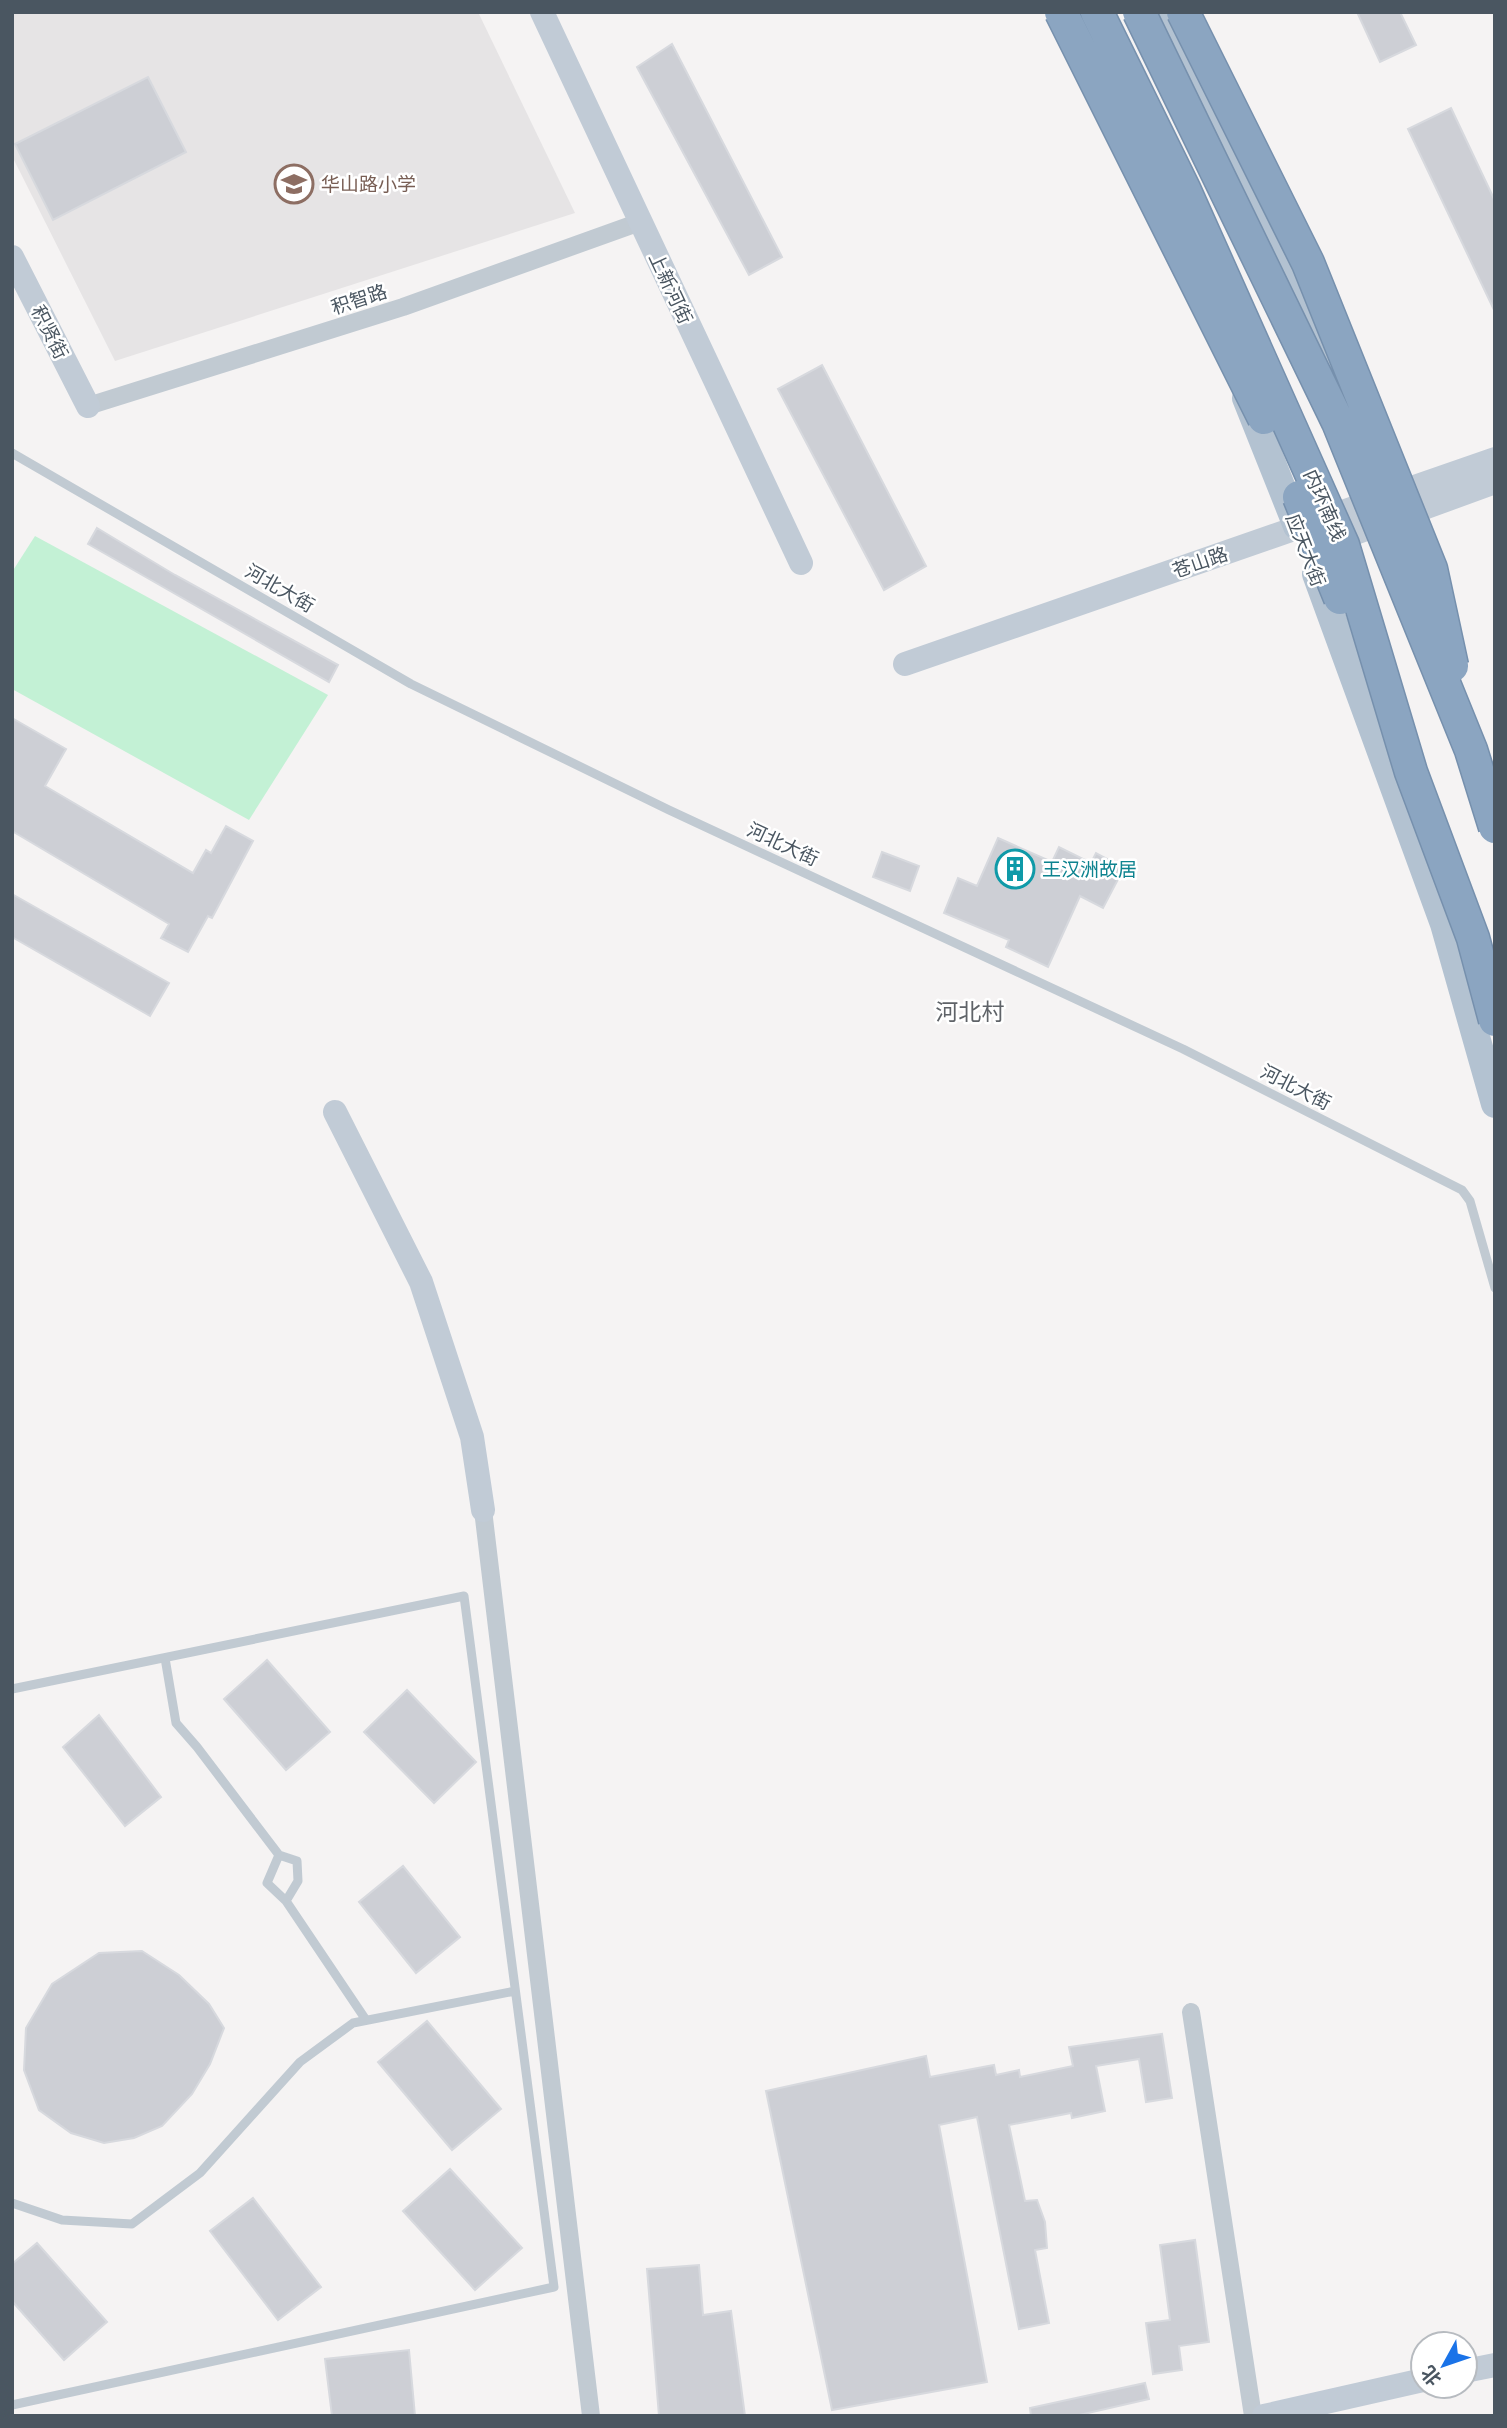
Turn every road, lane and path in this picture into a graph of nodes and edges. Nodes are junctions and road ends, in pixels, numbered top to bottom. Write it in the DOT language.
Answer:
graph roads {
  1 [pos="542,12"];
  2 [pos="1061,12"];
  3 [pos="1075,12"];
  4 [pos="1097,12"];
  5 [pos="1139,12"];
  6 [pos="1163,12"];
  7 [pos="1183,12"];
  8 [pos="640,222"];
  9 [pos="12,257"];
  10 [pos="88,406"];
  11 [pos="12,453"];
  12 [pos="1495,459"];
  13 [pos="1495,482"];
  14 [pos="1393,505"];
  15 [pos="1303,539"];
  16 [pos="801,564"];
  17 [pos="905,664"];
  18 [pos="1471,750"];
  19 [pos="1411,772"];
  20 [pos="1495,785"];
  21 [pos="1495,827"];
  22 [pos="1495,1020"];
  23 [pos="1495,1104"];
  24 [pos="335,1112"];
  25 [pos="1495,1288"];
  26 [pos="483,1510"];
  27 [pos="165,1658"];
  28 [pos="12,1689"];
  29 [pos="279,1855"];
  30 [pos="286,1901"];
  31 [pos="515,1991"];
  32 [pos="1191,2012"];
  33 [pos="366,2020"];
  34 [pos="12,2203"];
  35 [pos="1409,2384"];
  36 [pos="12,2405"];
  37 [pos="591,2416"];
  38 [pos="1253,2416"];
  39 [pos="1264,2416"];
  1 -- 8 [label="street, 上新河街"];
  2 -- 19 [label="highway, bridge"];
  3 -- 15 [label="main road, 应天大街"];
  4 -- 19 [label="highway, 内环南线, bridge"];
  5 -- 18 [label="highway, bridge"];
  6 -- 14 [label="main road"];
  7 -- 18 [label="highway, bridge"];
  8 -- 10 [label="street, 积智路"];
  8 -- 16 [label="street, 上新河街"];
  9 -- 10 [label="street, 积贤街"];
  11 -- 25 [label="lane, 河北大街"];
  12 -- 14 [label="street, 苍山路"];
  13 -- 14 [label="street, 苍山路"];
  14 -- 15 [label="street, 苍山路"];
  14 -- 20 [label="main road"];
  15 -- 17 [label="street, 苍山路"];
  15 -- 23 [label="main road, 应天大街"];
  18 -- 21 [label="highway, bridge"];
  19 -- 22 [label="highway, 内环南线, bridge"];
  24 -- 26 [label="street"];
  26 -- 37 [label="street"];
  27 -- 28 [label="lane"];
  27 -- 29 [label="lane"];
  27 -- 31 [label="lane"];
  29 -- 30 [label="lane"];
  29 -- 30 [label="lane"];
  30 -- 33 [label="lane"];
  31 -- 33 [label="lane"];
  31 -- 36 [label="lane"];
  32 -- 38 [label="street"];
  33 -- 34 [label="lane"];
  35 -- 39 [label="street"];
}
